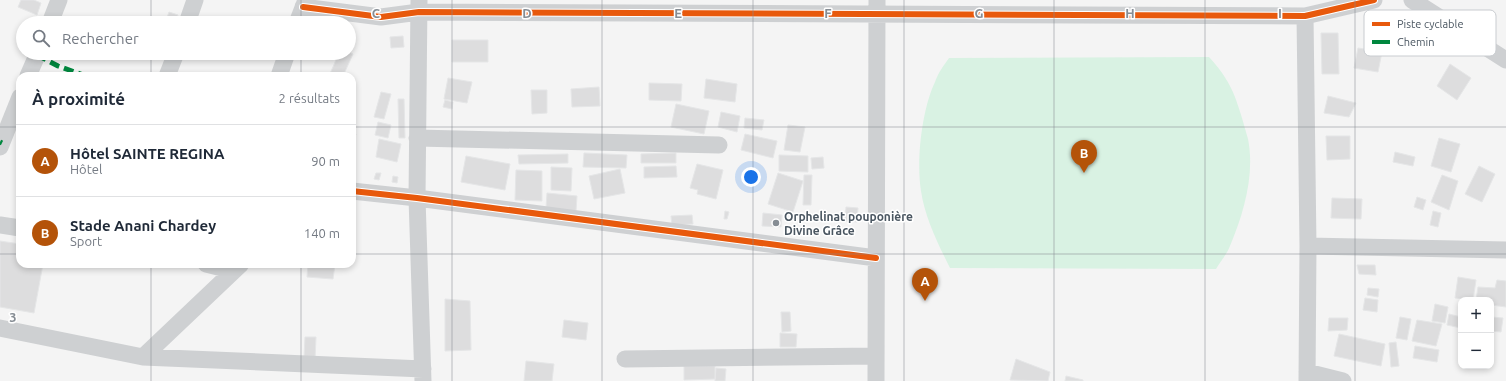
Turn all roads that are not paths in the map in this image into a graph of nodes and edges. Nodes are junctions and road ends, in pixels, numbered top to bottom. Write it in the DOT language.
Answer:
graph roads {
  1 [pos="59,0"];
  2 [pos="196,0"];
  3 [pos="1374,0"];
  4 [pos="1412,0"];
  5 [pos="304,3"];
  6 [pos="419,6"];
  7 [pos="877,7"];
  8 [pos="958,7"];
  9 [pos="1428,10"];
  10 [pos="53,16"];
  11 [pos="190,16"];
  12 [pos="300,16"];
  13 [pos="1305,16"];
  14 [pos="1496,54"];
  15 [pos="35,60"];
  16 [pos="173,60"];
  17 [pos="285,60"];
  18 [pos="1506,60"];
  19 [pos="30,72"];
  20 [pos="169,72"];
  21 [pos="280,72"];
  22 [pos="16,107"];
  23 [pos="418,138"];
  24 [pos="719,145"];
  25 [pos="0,147"];
  26 [pos="356,191"];
  27 [pos="417,198"];
  28 [pos="0,225"];
  29 [pos="16,227"];
  30 [pos="1308,246"];
  31 [pos="1506,250"];
  32 [pos="876,258"];
  33 [pos="238,268"];
  34 [pos="0,328"];
  35 [pos="876,356"];
  36 [pos="143,357"];
  37 [pos="625,359"];
  38 [pos="423,375"];
  39 [pos="1307,377"];
  40 [pos="876,381"];
  41 [pos="1343,381"];
  1 -- 10 [label="street"];
  2 -- 11 [label="street"];
  3 -- 13 [label="street"];
  4 -- 9 [label="street"];
  5 -- 6 [label="street"];
  5 -- 12 [label="street"];
  6 -- 7 [label="street"];
  6 -- 23 [label="street"];
  7 -- 8 [label="street"];
  7 -- 32 [label="street"];
  8 -- 13 [label="street"];
  13 -- 30 [label="street"];
  14 -- 18 [label="street"];
  15 -- 19 [label="street"];
  16 -- 20 [label="street"];
  17 -- 21 [label="street"];
  22 -- 25 [label="street"];
  23 -- 24 [label="street"];
  23 -- 27 [label="street"];
  26 -- 27 [label="street"];
  27 -- 32 [label="street"];
  27 -- 38 [label="street"];
  28 -- 29 [label="street"];
  30 -- 31 [label="street"];
  30 -- 39 [label="street"];
  32 -- 35 [label="street"];
  33 -- 36 [label="street"];
  34 -- 36 [label="street"];
  35 -- 37 [label="street"];
  35 -- 40 [label="street"];
  36 -- 38 [label="street"];
  39 -- 41 [label="street"];
}
